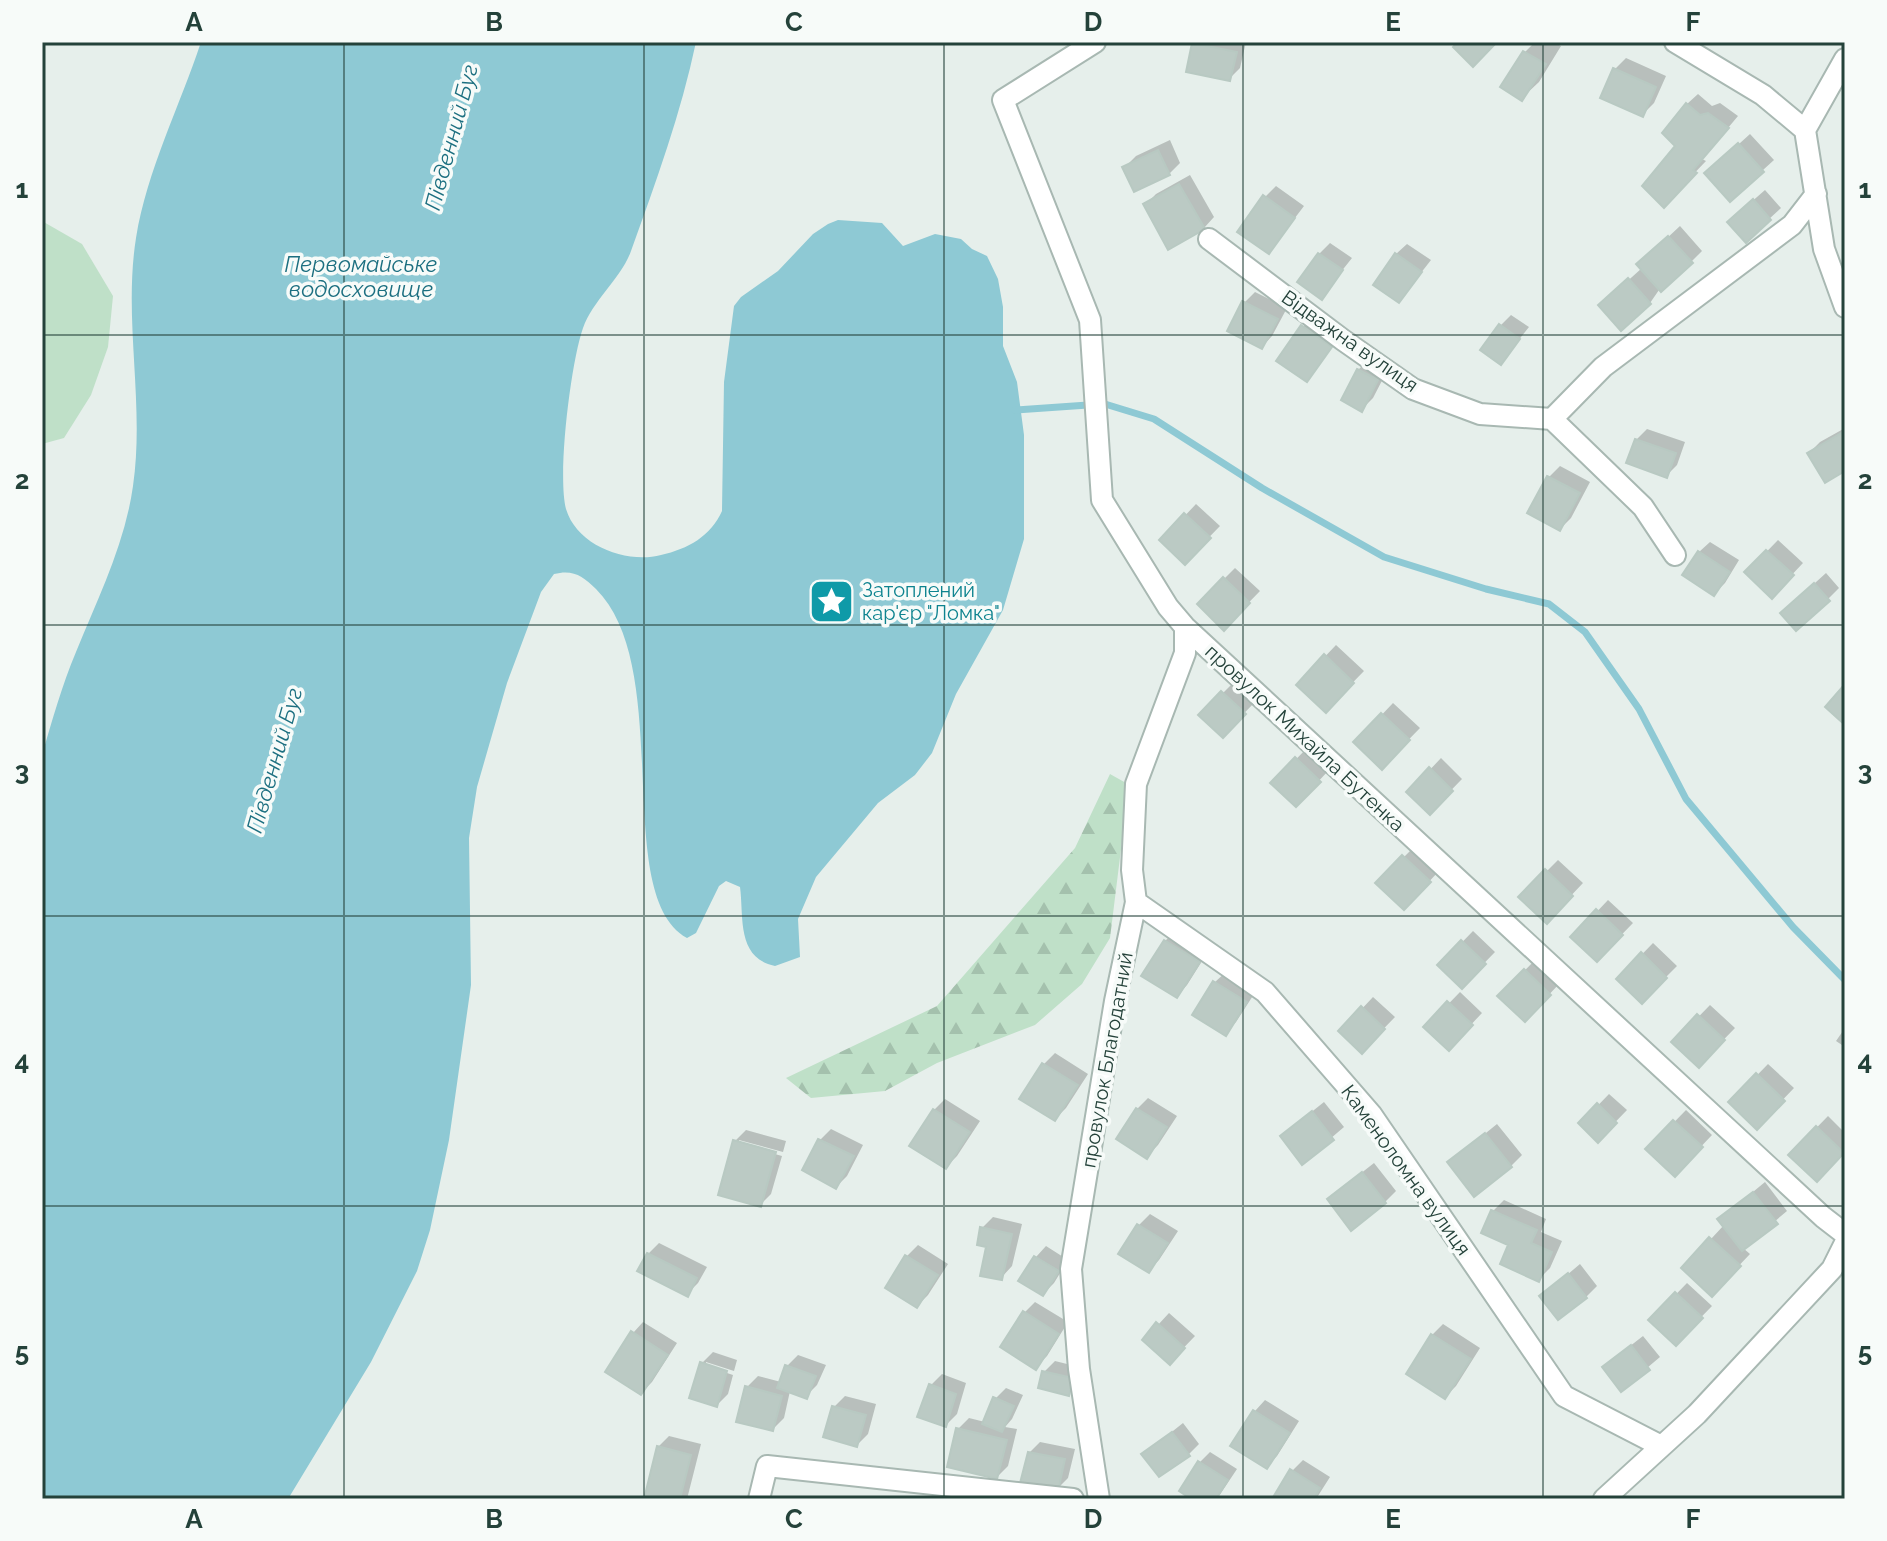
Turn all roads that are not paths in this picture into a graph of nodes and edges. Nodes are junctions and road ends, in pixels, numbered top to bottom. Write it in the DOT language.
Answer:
graph roads {
  1 [pos="1095,42"];
  2 [pos="1675,42"];
  3 [pos="1845,59"];
  4 [pos="1805,130"];
  5 [pos="1816,194"];
  6 [pos="1209,239"];
  7 [pos="1845,307"];
  8 [pos="1552,419"];
  9 [pos="1675,555"];
  10 [pos="1185,627"];
  11 [pos="1136,902"];
  12 [pos="1845,1234"];
  13 [pos="1845,1243"];
  14 [pos="1661,1446"];
  15 [pos="759,1499"];
  16 [pos="1073,1499"];
  17 [pos="1099,1499"];
  18 [pos="1604,1499"];
  1 -- 10 [label="street, провулок Михайла Бутенка"];
  2 -- 4 [label="street"];
  3 -- 4 [label="street"];
  4 -- 5 [label="street"];
  5 -- 7 [label="street"];
  5 -- 8 [label="street"];
  6 -- 8 [label="street, Відважна вулиця"];
  8 -- 9 [label="street"];
  10 -- 11 [label="street, провулок Благодатний"];
  10 -- 12 [label="street, провулок Михайла Бутенка"];
  11 -- 14 [label="street, Каменоломна вулиця"];
  11 -- 17 [label="street, провулок Благодатний"];
  13 -- 14 [label="street"];
  14 -- 18 [label="street"];
  15 -- 16 [label="street"];
}
